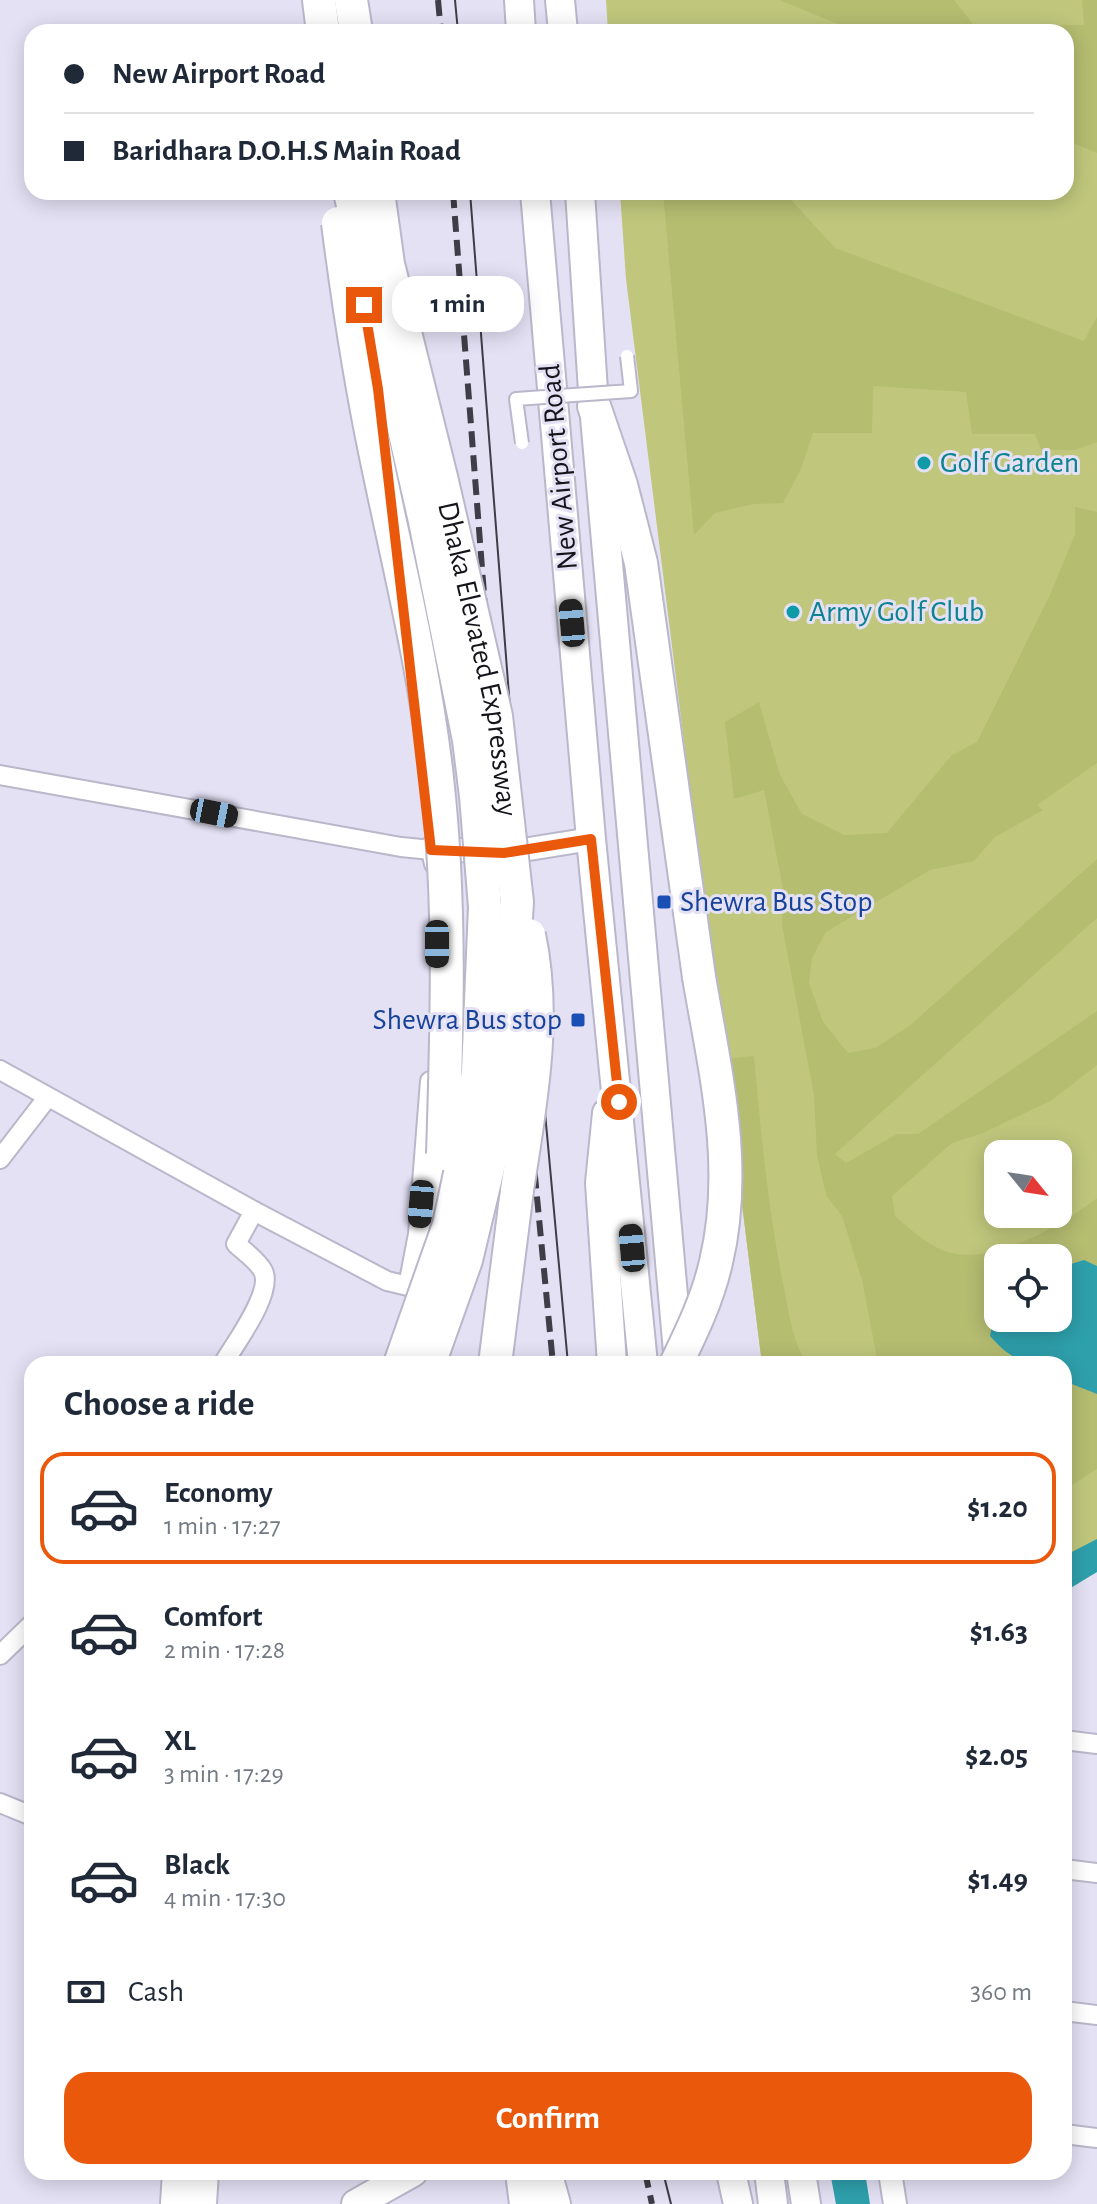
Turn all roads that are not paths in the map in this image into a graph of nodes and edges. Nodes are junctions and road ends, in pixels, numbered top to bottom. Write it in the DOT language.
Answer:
graph roads {
  1 [pos="316,0"];
  2 [pos="351,0"];
  3 [pos="519,0"];
  4 [pos="560,0"];
  5 [pos="320,24"];
  6 [pos="355,24"];
  7 [pos="520,24"];
  8 [pos="562,24"];
  9 [pos="335,200"];
  10 [pos="349,200"];
  11 [pos="350,200"];
  12 [pos="379,200"];
  13 [pos="536,200"];
  14 [pos="581,200"];
  15 [pos="627,356"];
  16 [pos="594,406"];
  17 [pos="522,443"];
  18 [pos="0,775"];
  19 [pos="591,839"];
  20 [pos="431,850"];
  21 [pos="517,902"];
  22 [pos="613,1044"];
  23 [pos="0,1070"];
  24 [pos="47,1098"];
  25 [pos="0,1159"];
  26 [pos="254,1211"];
  27 [pos="228,1356"];
  28 [pos="403,1356"];
  29 [pos="432,1356"];
  30 [pos="435,1356"];
  31 [pos="496,1356"];
  32 [pos="611,1356"];
  33 [pos="642,1356"];
  34 [pos="677,1356"];
  35 [pos="681,1356"];
  36 [pos="24,1632"];
  37 [pos="0,1655"];
  38 [pos="1072,1740"];
  39 [pos="1096,1740"];
  40 [pos="0,1803"];
  41 [pos="24,1813"];
  42 [pos="1072,1870"];
  43 [pos="1097,1873"];
  44 [pos="1072,2012"];
  45 [pos="1097,2015"];
  46 [pos="1072,2135"];
  47 [pos="1097,2138"];
  48 [pos="178,2180"];
  49 [pos="202,2180"];
  50 [pos="399,2180"];
  51 [pos="523,2180"];
  52 [pos="547,2180"];
  53 [pos="733,2180"];
  54 [pos="770,2180"];
  55 [pos="802,2180"];
  56 [pos="891,2180"];
  57 [pos="177,2204"];
  58 [pos="200,2204"];
  59 [pos="356,2204"];
  60 [pos="526,2204"];
  61 [pos="554,2204"];
  62 [pos="738,2204"];
  63 [pos="773,2204"];
  64 [pos="806,2204"];
  65 [pos="895,2204"];
  1 -- 5 [label="highway"];
  2 -- 6 [label="highway"];
  3 -- 7 [label="highway"];
  4 -- 8 [label="highway"];
  9 -- 29 [label="highway, bridge"];
  10 -- 20 [label="street"];
  11 -- 28 [label="highway, Dhaka Elevated Expressway, bridge"];
  12 -- 21 [label="highway, Dhaka Elevated Expressway, bridge"];
  13 -- 19 [label="highway, New Airport Road"];
  14 -- 16 [label="highway, New Airport Road"];
  15 -- 17 [label="street, bridge"];
  16 -- 34 [label="highway, New Airport Road"];
  16 -- 35 [label="highway, bridge"];
  18 -- 20 [label="street"];
  19 -- 20 [label="street"];
  19 -- 22 [label="highway, New Airport Road"];
  20 -- 26 [label="street"];
  21 -- 30 [label="highway, Dhaka Elevated Expressway, bridge"];
  21 -- 31 [label="highway, bridge"];
  22 -- 32 [label="highway"];
  22 -- 33 [label="highway, New Airport Road"];
  23 -- 24 [label="street"];
  24 -- 25 [label="street"];
  24 -- 26 [label="street"];
  26 -- 27 [label="street"];
  36 -- 37 [label="street"];
  38 -- 39 [label="street"];
  40 -- 41 [label="street"];
  42 -- 43 [label="street"];
  44 -- 45 [label="street"];
  46 -- 47 [label="street"];
  48 -- 57 [label="highway"];
  49 -- 58 [label="highway"];
  50 -- 59 [label="highway"];
  51 -- 60 [label="highway"];
  52 -- 61 [label="highway"];
  53 -- 62 [label="highway"];
  54 -- 63 [label="highway"];
  55 -- 64 [label="highway"];
  56 -- 65 [label="street"];
}
